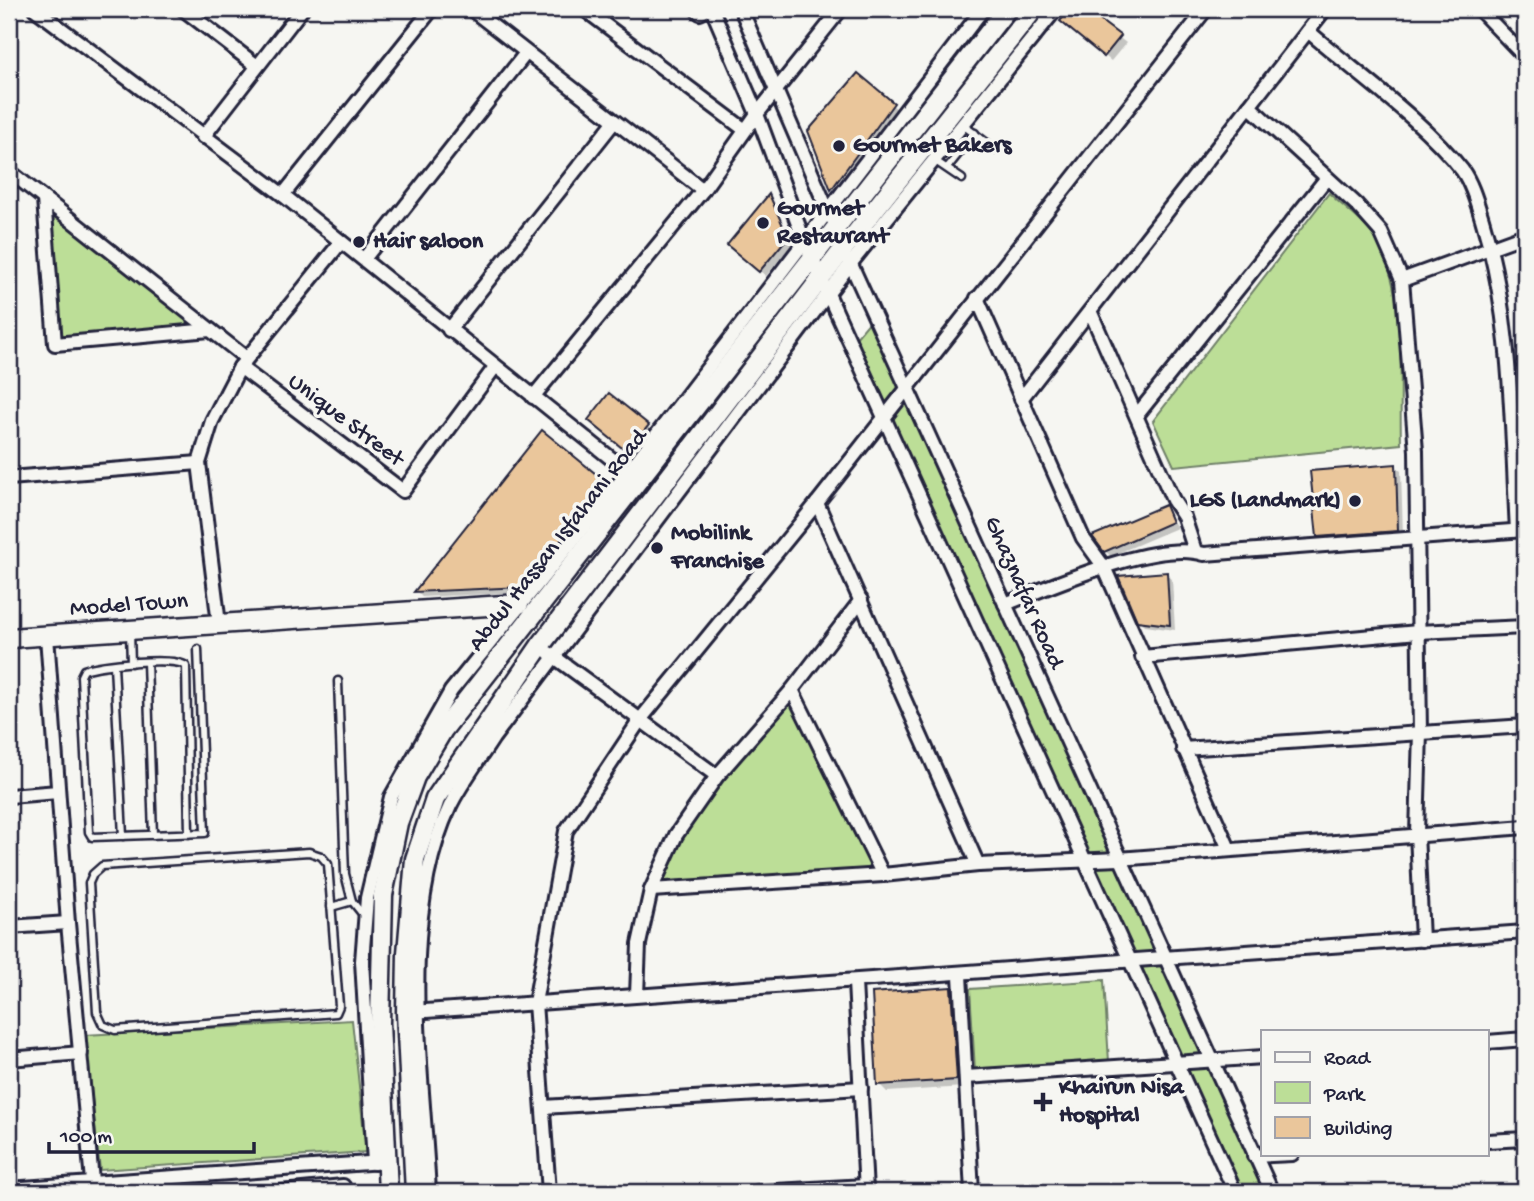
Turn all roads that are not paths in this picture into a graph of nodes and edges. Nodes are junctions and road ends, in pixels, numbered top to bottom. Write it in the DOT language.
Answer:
graph roads {
  1 [pos="183,9"];
  2 [pos="302,9"];
  3 [pos="432,9"];
  4 [pos="471,9"];
  5 [pos="584,9"];
  6 [pos="696,9"];
  7 [pos="710,9"];
  8 [pos="741,9"];
  9 [pos="841,9"];
  10 [pos="983,9"];
  11 [pos="1007,9"];
  12 [pos="1034,9"];
  13 [pos="1056,9"];
  14 [pos="1206,9"];
  15 [pos="1325,9"];
  16 [pos="1479,9"];
  17 [pos="38,10"];
  18 [pos="1308,31"];
  19 [pos="1524,51"];
  20 [pos="526,53"];
  21 [pos="257,66"];
  22 [pos="775,90"];
  23 [pos="1249,106"];
  24 [pos="757,114"];
  25 [pos="957,120"];
  26 [pos="614,122"];
  27 [pos="746,130"];
  28 [pos="975,133"];
  29 [pos="203,137"];
  30 [pos="996,150"];
  31 [pos="928,156"];
  32 [pos="947,168"];
  33 [pos="9,172"];
  34 [pos="962,179"];
  35 [pos="1326,179"];
  36 [pos="702,190"];
  37 [pos="283,195"];
  38 [pos="44,199"];
  39 [pos="828,211"];
  40 [pos="835,228"];
  41 [pos="1525,235"];
  42 [pos="341,242"];
  43 [pos="1490,246"];
  44 [pos="809,250"];
  45 [pos="848,256"];
  46 [pos="364,259"];
  47 [pos="1402,280"];
  48 [pos="825,286"];
  49 [pos="977,298"];
  50 [pos="1091,313"];
  51 [pos="210,330"];
  52 [pos="449,330"];
  53 [pos="243,362"];
  54 [pos="495,367"];
  55 [pos="907,386"];
  56 [pos="533,397"];
  57 [pos="1021,399"];
  58 [pos="1137,415"];
  59 [pos="883,416"];
  60 [pos="199,463"];
  61 [pos="633,476"];
  62 [pos="9,478"];
  63 [pos="817,503"];
  64 [pos="1521,530"];
  65 [pos="1418,539"];
  66 [pos="1195,551"];
  67 [pos="1104,567"];
  68 [pos="861,600"];
  69 [pos="519,604"];
  70 [pos="1004,604"];
  71 [pos="219,624"];
  72 [pos="1525,627"];
  73 [pos="130,630"];
  74 [pos="1418,632"];
  75 [pos="47,636"];
  76 [pos="9,638"];
  77 [pos="198,649"];
  78 [pos="547,651"];
  79 [pos="1142,657"];
  80 [pos="147,662"];
  81 [pos="131,663"];
  82 [pos="114,665"];
  83 [pos="338,681"];
  84 [pos="792,690"];
  85 [pos="640,720"];
  86 [pos="1525,726"];
  87 [pos="1420,732"];
  88 [pos="1183,749"];
  89 [pos="718,776"];
  90 [pos="58,792"];
  91 [pos="9,796"];
  92 [pos="1525,827"];
  93 [pos="1417,833"];
  94 [pos="189,834"];
  95 [pos="153,835"];
  96 [pos="123,836"];
  97 [pos="1229,849"];
  98 [pos="1085,859"];
  99 [pos="1119,859"];
  100 [pos="978,864"];
  101 [pos="883,875"];
  102 [pos="651,890"];
  103 [pos="352,901"];
  104 [pos="331,907"];
  105 [pos="366,917"];
  106 [pos="68,923"];
  107 [pos="9,927"];
  108 [pos="1525,932"];
  109 [pos="1422,940"];
  110 [pos="1164,957"];
  111 [pos="1131,960"];
  112 [pos="960,975"];
  113 [pos="855,982"];
  114 [pos="637,995"];
  115 [pos="535,1003"];
  116 [pos="413,1012"];
  117 [pos="1525,1039"];
  118 [pos="1488,1042"];
  119 [pos="81,1053"];
  120 [pos="1261,1057"];
  121 [pos="9,1059"];
  122 [pos="1212,1061"];
  123 [pos="1178,1065"];
  124 [pos="966,1077"];
  125 [pos="861,1088"];
  126 [pos="543,1107"];
  127 [pos="1525,1139"];
  128 [pos="1488,1141"];
  129 [pos="1254,1156"];
  130 [pos="1261,1156"];
  131 [pos="380,1162"];
  132 [pos="341,1166"];
  133 [pos="93,1187"];
  134 [pos="9,1189"];
  135 [pos="344,1189"];
  136 [pos="866,1189"];
  137 [pos="282,1192"];
  138 [pos="388,1192"];
  139 [pos="415,1192"];
  140 [pos="429,1192"];
  141 [pos="549,1192"];
  142 [pos="758,1192"];
  143 [pos="972,1192"];
  144 [pos="1235,1192"];
  145 [pos="1272,1192"];
  1 -- 21 [label="street"];
  2 -- 21 [label="street"];
  3 -- 37 [label="street"];
  4 -- 20 [label="street"];
  5 -- 27 [label="street"];
  6 -- 7 [label="street"];
  7 -- 24 [label="street"];
  8 -- 22 [label="street, Ghaznafar Road"];
  9 -- 22 [label="street"];
  10 -- 39 [label="street"];
  11 -- 40 [label="main road, Abdul Hassan Isfahani Road"];
  12 -- 25 [label="main road, Abdul Hassan Isfahani Road"];
  13 -- 25 [label="street"];
  14 -- 49 [label="street"];
  15 -- 18 [label="street"];
  16 -- 19 [label="street"];
  17 -- 29 [label="street"];
  18 -- 23 [label="street"];
  18 -- 43 [label="street"];
  20 -- 26 [label="street"];
  20 -- 46 [label="street"];
  21 -- 29 [label="street"];
  22 -- 24 [label="street"];
  22 -- 39 [label="street, Ghaznafar Road"];
  23 -- 35 [label="street"];
  23 -- 50 [label="street"];
  24 -- 27 [label="street"];
  24 -- 44 [label="street"];
  25 -- 28 [label="lane"];
  25 -- 31 [label="main road, Abdul Hassan Isfahani Road"];
  26 -- 36 [label="street"];
  26 -- 52 [label="street"];
  27 -- 36 [label="street"];
  28 -- 30 [label="lane"];
  28 -- 32 [label="lane"];
  29 -- 37 [label="street"];
  31 -- 32 [label="lane"];
  31 -- 45 [label="main road, Abdul Hassan Isfahani Road"];
  32 -- 34 [label="lane"];
  33 -- 38 [label="street"];
  35 -- 47 [label="street"];
  35 -- 58 [label="street"];
  36 -- 56 [label="street"];
  37 -- 42 [label="street"];
  38 -- 51 [label="street"];
  38 -- 51 [label="street"];
  39 -- 40 [label="street, Ghaznafar Road"];
  39 -- 44 [label="street"];
  40 -- 44 [label="main road, Abdul Hassan Isfahani Road"];
  40 -- 45 [label="street, Ghaznafar Road"];
  41 -- 43 [label="street"];
  42 -- 46 [label="street"];
  42 -- 53 [label="street"];
  43 -- 47 [label="street"];
  43 -- 64 [label="street"];
  44 -- 48 [label="street"];
  44 -- 61 [label="main road, Abdul Hassan Isfahani Road"];
  45 -- 48 [label="main road, Abdul Hassan Isfahani Road"];
  45 -- 55 [label="street, Ghaznafar Road"];
  46 -- 52 [label="street"];
  47 -- 65 [label="street"];
  48 -- 59 [label="street"];
  48 -- 78 [label="main road, Abdul Hassan Isfahani Road"];
  49 -- 55 [label="street"];
  49 -- 57 [label="street"];
  50 -- 57 [label="street"];
  50 -- 58 [label="street"];
  51 -- 53 [label="street"];
  52 -- 54 [label="street"];
  53 -- 54 [label="street, Unique Street"];
  53 -- 60 [label="street"];
  54 -- 56 [label="street"];
  55 -- 59 [label="street"];
  55 -- 70 [label="street, Ghaznafar Road"];
  56 -- 61 [label="street"];
  57 -- 67 [label="street"];
  58 -- 66 [label="street"];
  59 -- 63 [label="street"];
  59 -- 98 [label="street"];
  60 -- 62 [label="street"];
  60 -- 71 [label="street"];
  61 -- 69 [label="street"];
  61 -- 131 [label="main road, Abdul Hassan Isfahani Road"];
  63 -- 68 [label="street"];
  63 -- 85 [label="street"];
  64 -- 65 [label="street"];
  65 -- 66 [label="street"];
  65 -- 74 [label="street"];
  66 -- 67 [label="street"];
  67 -- 70 [label="street"];
  67 -- 79 [label="street"];
  68 -- 84 [label="street"];
  68 -- 100 [label="street"];
  69 -- 71 [label="main road, Model Town"];
  69 -- 105 [label="street"];
  70 -- 99 [label="street, Ghaznafar Road"];
  71 -- 73 [label="main road, Model Town"];
  72 -- 74 [label="street"];
  73 -- 75 [label="main road, Model Town"];
  73 -- 81 [label="lane"];
  74 -- 79 [label="street"];
  74 -- 87 [label="street"];
  75 -- 76 [label="main road"];
  75 -- 90 [label="street, Model Town"];
  77 -- 94 [label="lane"];
  78 -- 85 [label="street"];
  78 -- 116 [label="main road, Abdul Hassan Isfahani Road"];
  79 -- 88 [label="street"];
  80 -- 81 [label="lane"];
  80 -- 94 [label="lane"];
  80 -- 95 [label="lane"];
  81 -- 82 [label="lane"];
  82 -- 96 [label="lane"];
  82 -- 96 [label="lane"];
  83 -- 103 [label="lane"];
  84 -- 89 [label="street"];
  84 -- 101 [label="street"];
  85 -- 89 [label="street"];
  85 -- 115 [label="street"];
  86 -- 87 [label="street"];
  87 -- 88 [label="street"];
  87 -- 93 [label="street"];
  88 -- 97 [label="street"];
  89 -- 102 [label="street"];
  90 -- 91 [label="street"];
  90 -- 106 [label="street, Model Town"];
  92 -- 93 [label="street"];
  93 -- 97 [label="street"];
  93 -- 109 [label="street"];
  94 -- 95 [label="lane"];
  95 -- 96 [label="lane"];
  97 -- 99 [label="street"];
  98 -- 99 [label="street"];
  98 -- 100 [label="street"];
  98 -- 111 [label="street"];
  99 -- 110 [label="street, Ghaznafar Road"];
  100 -- 101 [label="street"];
  101 -- 102 [label="street"];
  102 -- 114 [label="street"];
  103 -- 104 [label="lane"];
  103 -- 105 [label="lane"];
  104 -- 104 [label="lane"];
  105 -- 131 [label="street"];
  106 -- 107 [label="street"];
  106 -- 119 [label="street, Model Town"];
  108 -- 109 [label="street"];
  109 -- 110 [label="street"];
  110 -- 111 [label="street"];
  110 -- 122 [label="street, Ghaznafar Road"];
  111 -- 112 [label="street"];
  111 -- 123 [label="street"];
  112 -- 113 [label="street"];
  112 -- 124 [label="street"];
  113 -- 114 [label="street"];
  113 -- 125 [label="street"];
  114 -- 115 [label="street"];
  115 -- 116 [label="street"];
  115 -- 126 [label="street"];
  116 -- 139 [label="main road, Abdul Hassan Isfahani Road"];
  116 -- 140 [label="street"];
  117 -- 118 [label="street"];
  119 -- 121 [label="street"];
  119 -- 133 [label="street, Model Town"];
  120 -- 122 [label="street"];
  122 -- 123 [label="street"];
  122 -- 129 [label="street, Ghaznafar Road"];
  123 -- 124 [label="street"];
  123 -- 144 [label="street"];
  124 -- 143 [label="street"];
  125 -- 126 [label="street"];
  125 -- 136 [label="street"];
  126 -- 141 [label="street"];
  127 -- 128 [label="street"];
  129 -- 130 [label="street"];
  129 -- 145 [label="street, Ghaznafar Road"];
  131 -- 132 [label="street"];
  131 -- 138 [label="main road, Abdul Hassan Isfahani Road"];
  132 -- 133 [label="street"];
  132 -- 135 [label="street"];
  133 -- 134 [label="street"];
  135 -- 137 [label="street"];
  136 -- 142 [label="street"];
}
